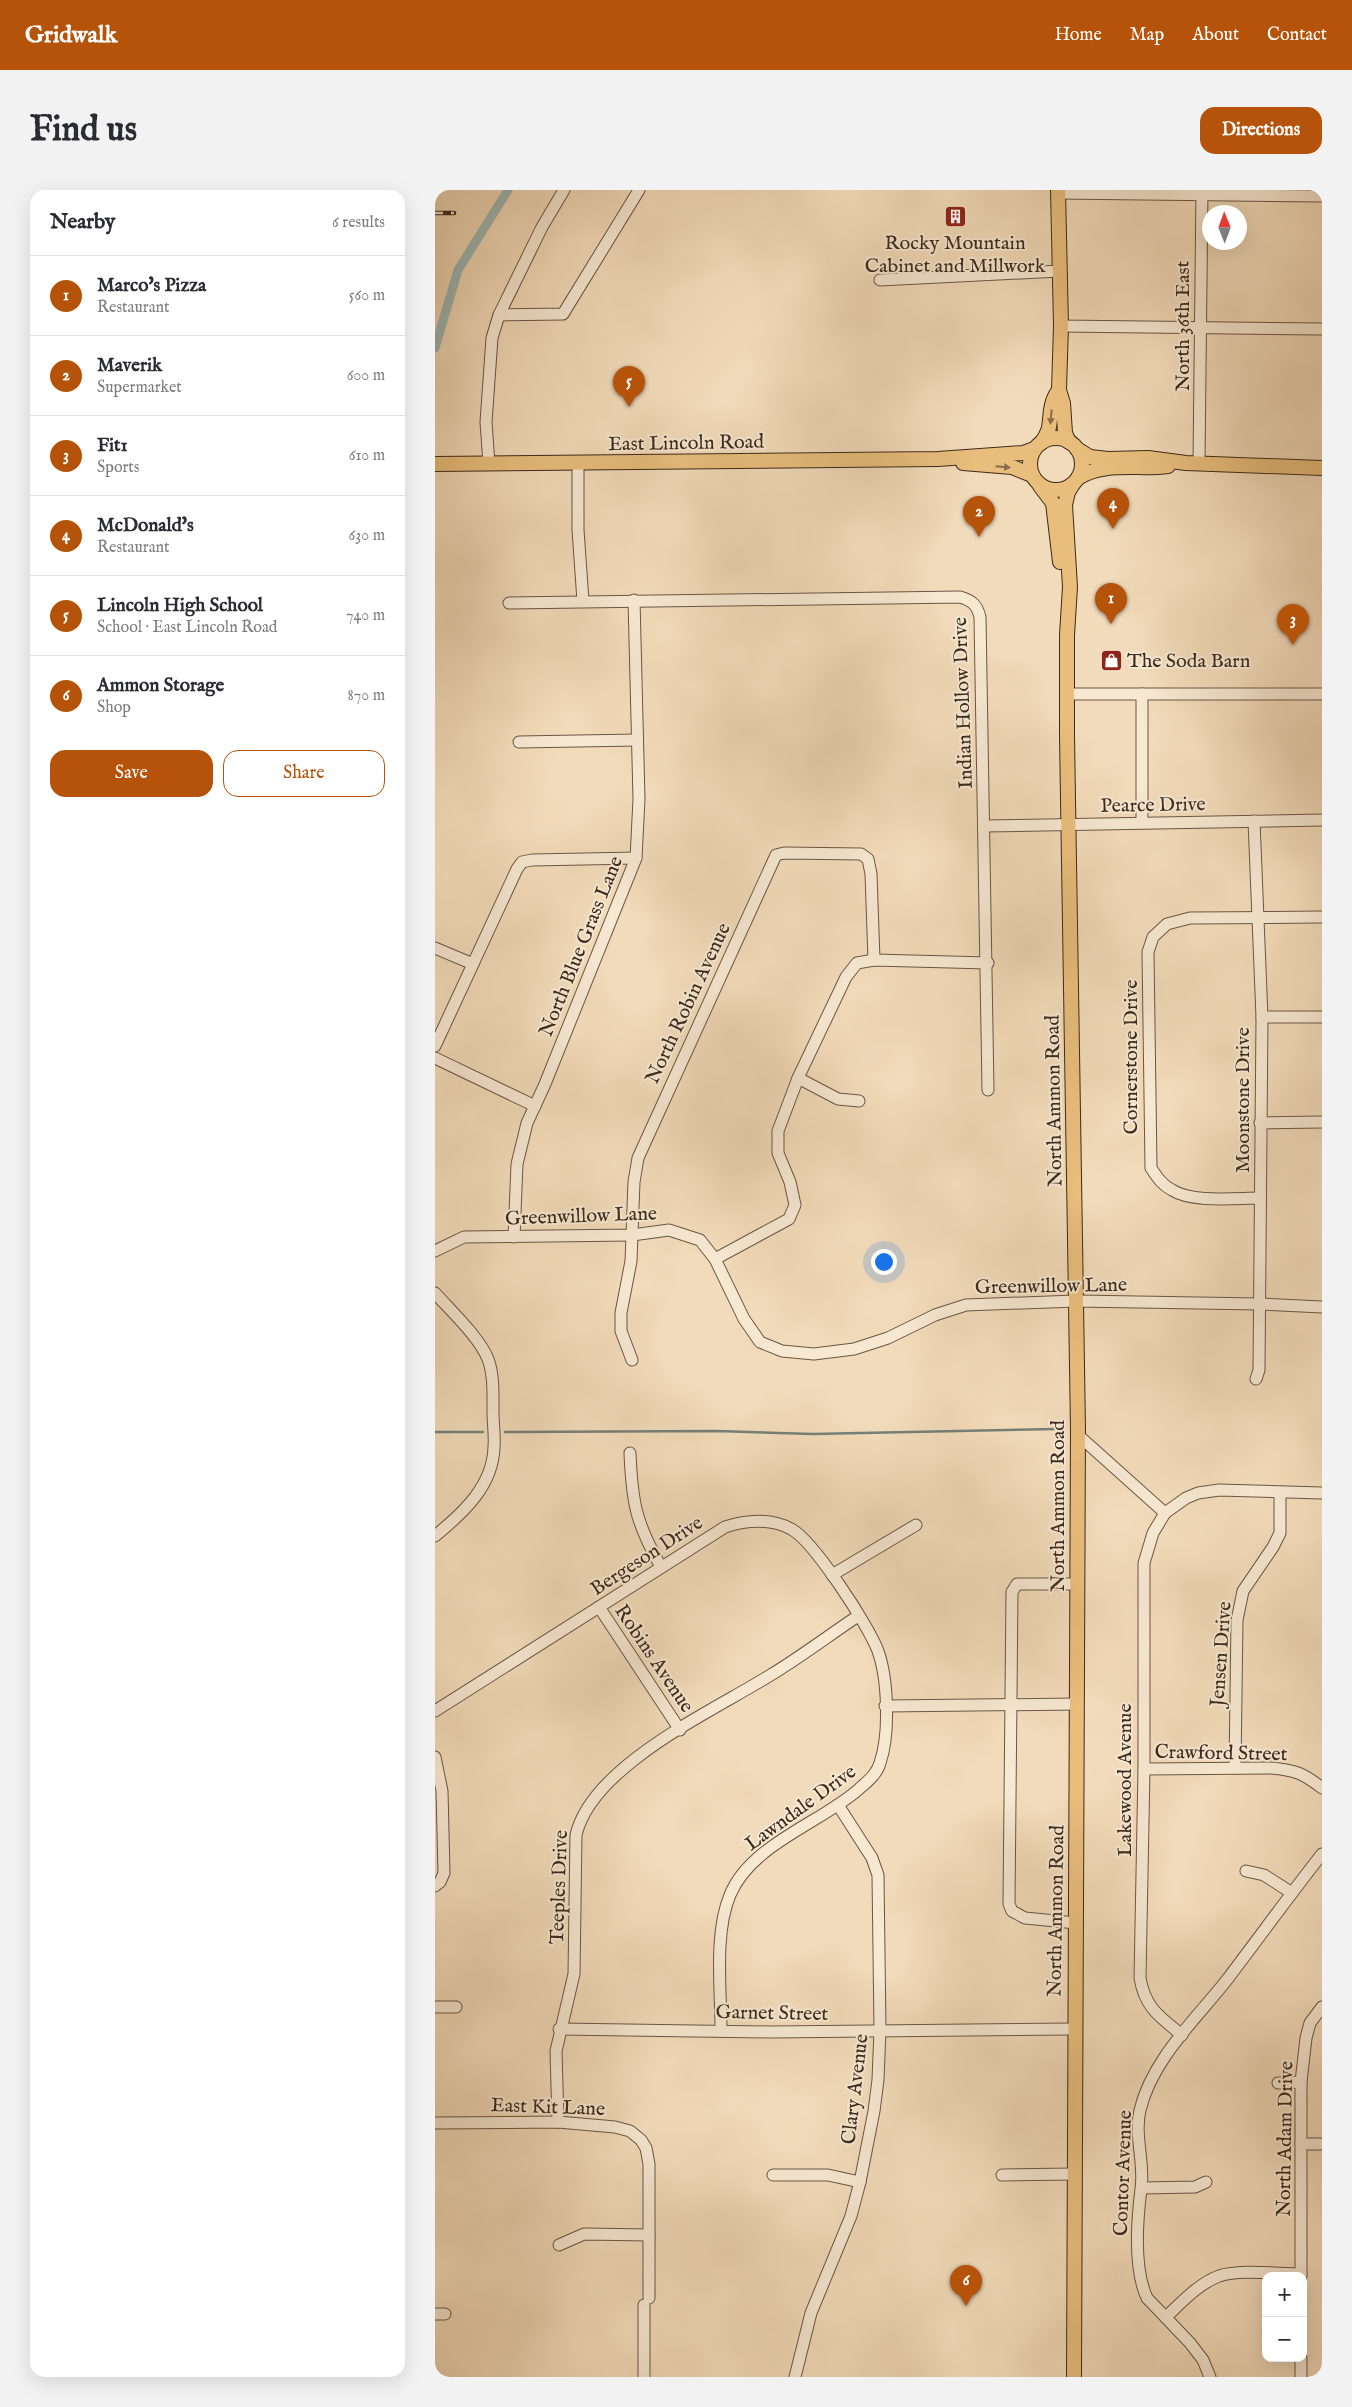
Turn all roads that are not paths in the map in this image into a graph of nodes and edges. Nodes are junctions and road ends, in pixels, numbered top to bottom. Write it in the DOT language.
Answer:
graph roads {
  1 [pos="564,190"];
  2 [pos="639,190"];
  3 [pos="1058,192"];
  4 [pos="1201,193"];
  5 [pos="1322,196"];
  6 [pos="1059,271"];
  7 [pos="880,280"];
  8 [pos="499,315"];
  9 [pos="1061,326"];
  10 [pos="1201,328"];
  11 [pos="1322,329"];
  12 [pos="1059,390"];
  13 [pos="1073,445"];
  14 [pos="1037,446"];
  15 [pos="938,459"];
  16 [pos="578,463"];
  17 [pos="1192,463"];
  18 [pos="435,464"];
  19 [pos="489,464"];
  20 [pos="1322,468"];
  21 [pos="1035,479"];
  22 [pos="1076,481"];
  23 [pos="634,600"];
  24 [pos="583,601"];
  25 [pos="509,603"];
  26 [pos="1067,635"];
  27 [pos="1067,694"];
  28 [pos="1142,694"];
  29 [pos="1322,694"];
  30 [pos="637,740"];
  31 [pos="519,742"];
  32 [pos="1322,820"];
  33 [pos="1254,821"];
  34 [pos="1142,822"];
  35 [pos="1069,824"];
  36 [pos="985,826"];
  37 [pos="636,858"];
  38 [pos="1258,917"];
  39 [pos="1322,917"];
  40 [pos="435,948"];
  41 [pos="874,960"];
  42 [pos="988,963"];
  43 [pos="473,964"];
  44 [pos="1261,1017"];
  45 [pos="1322,1017"];
  46 [pos="435,1046"];
  47 [pos="435,1058"];
  48 [pos="798,1078"];
  49 [pos="989,1090"];
  50 [pos="859,1101"];
  51 [pos="535,1106"];
  52 [pos="1322,1122"];
  53 [pos="1260,1123"];
  54 [pos="1260,1198"];
  55 [pos="632,1235"];
  56 [pos="514,1237"];
  57 [pos="435,1252"];
  58 [pos="715,1259"];
  59 [pos="435,1293"];
  60 [pos="1076,1301"];
  61 [pos="1260,1304"];
  62 [pos="1322,1307"];
  63 [pos="631,1360"];
  64 [pos="1256,1379"];
  65 [pos="1077,1435"];
  66 [pos="630,1453"];
  67 [pos="1280,1493"];
  68 [pos="1322,1493"];
  69 [pos="1165,1513"];
  70 [pos="916,1524"];
  71 [pos="435,1536"];
  72 [pos="661,1567"];
  73 [pos="832,1575"];
  74 [pos="1077,1584"];
  75 [pos="599,1608"];
  76 [pos="858,1616"];
  77 [pos="1010,1704"];
  78 [pos="1077,1704"];
  79 [pos="885,1706"];
  80 [pos="435,1711"];
  81 [pos="680,1730"];
  82 [pos="435,1758"];
  83 [pos="1235,1768"];
  84 [pos="1144,1769"];
  85 [pos="1322,1788"];
  86 [pos="838,1806"];
  87 [pos="1322,1854"];
  88 [pos="1246,1871"];
  89 [pos="435,1886"];
  90 [pos="1292,1893"];
  91 [pos="1076,1923"];
  92 [pos="435,2007"];
  93 [pos="456,2007"];
  94 [pos="1322,2008"];
  95 [pos="559,2029"];
  96 [pos="1074,2029"];
  97 [pos="721,2030"];
  98 [pos="880,2030"];
  99 [pos="1182,2035"];
  100 [pos="1301,2082"];
  101 [pos="1278,2083"];
  102 [pos="435,2122"];
  103 [pos="558,2122"];
  104 [pos="1301,2144"];
  105 [pos="1322,2144"];
  106 [pos="1074,2174"];
  107 [pos="773,2175"];
  108 [pos="1002,2175"];
  109 [pos="860,2182"];
  110 [pos="1206,2182"];
  111 [pos="1142,2188"];
  112 [pos="649,2235"];
  113 [pos="559,2245"];
  114 [pos="1301,2272"];
  115 [pos="1262,2274"];
  116 [pos="1166,2317"];
  117 [pos="1301,2362"];
  118 [pos="644,2377"];
  119 [pos="795,2377"];
  120 [pos="1074,2377"];
  121 [pos="1210,2377"];
  122 [pos="1301,2377"];
  1 -- 8 [label="street"];
  2 -- 8 [label="street"];
  3 -- 4 [label="street"];
  3 -- 6 [label="main road"];
  4 -- 5 [label="street"];
  4 -- 10 [label="street, North 36th East"];
  6 -- 7 [label="street"];
  6 -- 9 [label="main road"];
  8 -- 19 [label="street"];
  9 -- 10 [label="street"];
  9 -- 12 [label="main road"];
  10 -- 11 [label="street"];
  10 -- 17 [label="street, North 36th East"];
  12 -- 13 [label="main road"];
  12 -- 14 [label="main road, one-way"];
  13 -- 14 [label="main road"];
  13 -- 17 [label="main road"];
  13 -- 22 [label="main road"];
  14 -- 15 [label="main road, East Lincoln Road"];
  14 -- 21 [label="main road"];
  15 -- 16 [label="main road, East Lincoln Road"];
  15 -- 21 [label="main road, East Lincoln Road, one-way"];
  16 -- 19 [label="main road, East Lincoln Road"];
  16 -- 24 [label="street"];
  17 -- 20 [label="main road"];
  17 -- 22 [label="main road"];
  18 -- 19 [label="main road, East Lincoln Road"];
  21 -- 22 [label="main road"];
  21 -- 26 [label="main road, North Ammon Road"];
  22 -- 26 [label="main road, North Ammon Road"];
  23 -- 24 [label="street, Indian Hollow Drive"];
  23 -- 30 [label="street, North Blue Grass Lane"];
  23 -- 36 [label="street, Indian Hollow Drive"];
  24 -- 25 [label="street, Indian Hollow Drive"];
  26 -- 27 [label="main road, North Ammon Road"];
  27 -- 28 [label="street"];
  27 -- 35 [label="main road, North Ammon Road"];
  28 -- 29 [label="street"];
  28 -- 34 [label="street"];
  30 -- 31 [label="street"];
  30 -- 37 [label="street, North Blue Grass Lane"];
  32 -- 33 [label="street, Pearce Drive"];
  33 -- 34 [label="street, Pearce Drive"];
  33 -- 38 [label="street, Moonstone Drive"];
  34 -- 35 [label="street, Pearce Drive"];
  35 -- 36 [label="street, Pearce Drive"];
  35 -- 60 [label="main road, North Ammon Road"];
  36 -- 42 [label="street, Indian Hollow Drive"];
  37 -- 43 [label="street"];
  37 -- 51 [label="street, North Blue Grass Lane"];
  38 -- 39 [label="street, Cornerstone Drive"];
  38 -- 44 [label="street, Moonstone Drive"];
  38 -- 54 [label="street, Cornerstone Drive"];
  40 -- 43 [label="street"];
  41 -- 42 [label="street"];
  41 -- 48 [label="street"];
  41 -- 55 [label="street, North Robin Avenue"];
  42 -- 49 [label="street, Indian Hollow Drive"];
  43 -- 46 [label="street"];
  44 -- 45 [label="street"];
  44 -- 53 [label="street, Moonstone Drive"];
  47 -- 51 [label="street"];
  48 -- 50 [label="street"];
  48 -- 58 [label="street"];
  51 -- 56 [label="street, North Blue Grass Lane"];
  52 -- 53 [label="street"];
  53 -- 54 [label="street, Moonstone Drive"];
  54 -- 61 [label="street, Moonstone Drive"];
  55 -- 56 [label="street, Greenwillow Lane"];
  55 -- 58 [label="street, Greenwillow Lane"];
  55 -- 63 [label="street, North Robin Avenue"];
  56 -- 57 [label="street, Greenwillow Lane"];
  58 -- 60 [label="street, Greenwillow Lane"];
  59 -- 71 [label="street"];
  60 -- 61 [label="street, Greenwillow Lane"];
  60 -- 65 [label="main road, North Ammon Road"];
  61 -- 62 [label="street, Greenwillow Lane"];
  61 -- 64 [label="street, Moonstone Drive"];
  65 -- 69 [label="street"];
  65 -- 74 [label="main road, North Ammon Road"];
  66 -- 72 [label="street"];
  67 -- 68 [label="street"];
  67 -- 69 [label="street"];
  67 -- 83 [label="street, Jensen Drive"];
  69 -- 84 [label="street, Lakewood Avenue"];
  70 -- 73 [label="street"];
  72 -- 73 [label="street, Bergeson Drive"];
  72 -- 75 [label="street, Bergeson Drive"];
  73 -- 76 [label="street, Bergeson Drive"];
  74 -- 77 [label="street"];
  74 -- 78 [label="main road, North Ammon Road"];
  75 -- 80 [label="street, Bergeson Drive"];
  75 -- 81 [label="street, Robins Avenue"];
  76 -- 79 [label="street, Lawndale Drive"];
  76 -- 81 [label="street, Teeples Drive"];
  77 -- 78 [label="street"];
  77 -- 79 [label="street"];
  77 -- 91 [label="street"];
  78 -- 91 [label="main road, North Ammon Road"];
  79 -- 86 [label="street, Lawndale Drive"];
  81 -- 95 [label="street, Teeples Drive"];
  82 -- 89 [label="street"];
  83 -- 84 [label="street, Crawford Street"];
  83 -- 85 [label="street, Crawford Street"];
  84 -- 99 [label="street, Lakewood Avenue"];
  86 -- 97 [label="street, Lawndale Drive"];
  86 -- 98 [label="street, Clary Avenue"];
  87 -- 90 [label="street, Contor Avenue"];
  88 -- 90 [label="street"];
  90 -- 99 [label="street, Contor Avenue"];
  91 -- 96 [label="main road, North Ammon Road"];
  92 -- 93 [label="street"];
  94 -- 100 [label="street, North Adam Drive"];
  95 -- 97 [label="street, Garnet Street"];
  95 -- 103 [label="street, Teeples Drive"];
  96 -- 98 [label="street, Garnet Street"];
  96 -- 106 [label="main road, North Ammon Road"];
  97 -- 98 [label="street, Garnet Street"];
  98 -- 109 [label="street, Clary Avenue"];
  99 -- 111 [label="street, Contor Avenue"];
  100 -- 101 [label="street"];
  100 -- 104 [label="street, North Adam Drive"];
  102 -- 103 [label="street, East Kit Lane"];
  103 -- 112 [label="street, East Kit Lane"];
  104 -- 105 [label="street"];
  104 -- 114 [label="street, North Adam Drive"];
  106 -- 108 [label="street"];
  106 -- 120 [label="main road, North Ammon Road"];
  107 -- 109 [label="street"];
  109 -- 119 [label="street, Clary Avenue"];
  110 -- 111 [label="street"];
  111 -- 116 [label="street, Contor Avenue"];
  112 -- 113 [label="street"];
  112 -- 118 [label="street"];
  115 -- 116 [label="street"];
  116 -- 121 [label="street, Contor Avenue"];
  117 -- 122 [label="street"];
}
